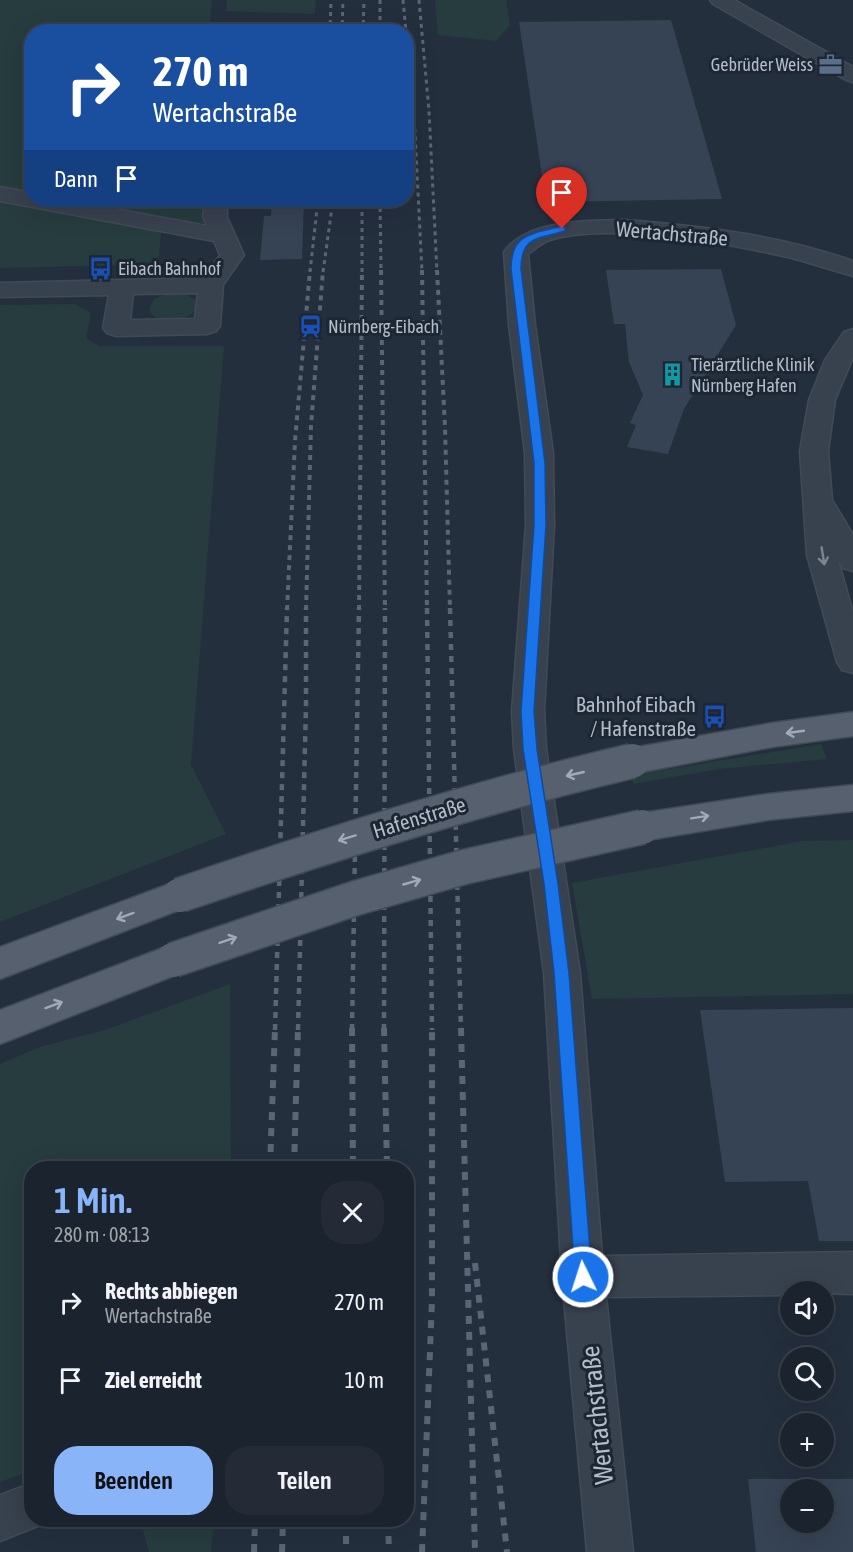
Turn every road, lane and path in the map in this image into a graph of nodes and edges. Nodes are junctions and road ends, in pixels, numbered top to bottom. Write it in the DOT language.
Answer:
graph roads {
  1 [pos="720,0"];
  2 [pos="853,76"];
  3 [pos="0,194"];
  4 [pos="24,199"];
  5 [pos="69,207"];
  6 [pos="216,207"];
  7 [pos="223,236"];
  8 [pos="853,269"];
  9 [pos="211,285"];
  10 [pos="122,287"];
  11 [pos="0,290"];
  12 [pos="853,337"];
  13 [pos="818,498"];
  14 [pos="853,561"];
  15 [pos="853,662"];
  16 [pos="853,724"];
  17 [pos="853,798"];
  18 [pos="0,963"];
  19 [pos="0,1027"];
  20 [pos="853,1273"];
  21 [pos="583,1277"];
  22 [pos="24,1509"];
  23 [pos="0,1518"];
  24 [pos="610,1552"];
  1 -- 2 [label="street"];
  3 -- 4 [label="street"];
  5 -- 7 [label="street"];
  6 -- 7 [label="street"];
  7 -- 9 [label="street"];
  8 -- 21 [label="street, Wertachstraße"];
  9 -- 10 [label="street"];
  9 -- 10 [label="street"];
  10 -- 11 [label="street"];
  12 -- 13 [label="street"];
  13 -- 14 [label="street"];
  13 -- 15 [label="street, one-way"];
  16 -- 18 [label="main road, Hafenstraße, one-way, bridge"];
  19 -- 17 [label="main road, one-way, bridge"];
  20 -- 21 [label="street"];
  21 -- 24 [label="street, Wertachstraße"];
  22 -- 23 [label="street"];
}
